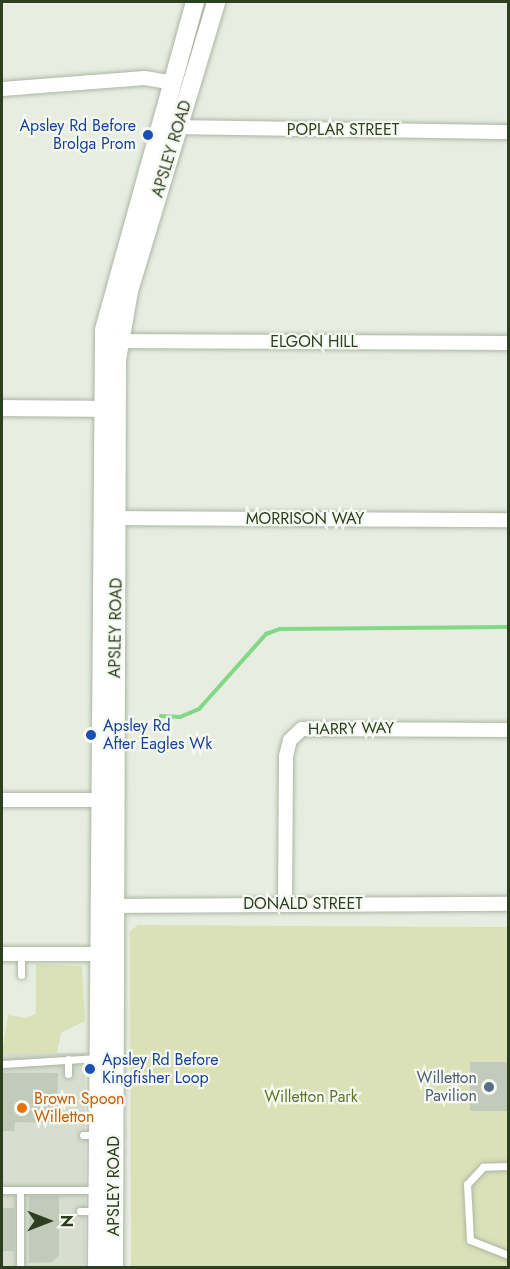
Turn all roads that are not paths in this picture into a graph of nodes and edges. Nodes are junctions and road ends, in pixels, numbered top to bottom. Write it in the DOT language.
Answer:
graph roads {
  1 [pos="195,2"];
  2 [pos="216,2"];
  3 [pos="172,82"];
  4 [pos="2,89"];
  5 [pos="179,127"];
  6 [pos="508,132"];
  7 [pos="119,341"];
  8 [pos="508,343"];
  9 [pos="2,408"];
  10 [pos="109,409"];
  11 [pos="109,518"];
  12 [pos="508,520"];
  13 [pos="508,730"];
  14 [pos="2,800"];
  15 [pos="107,800"];
  16 [pos="285,904"];
  17 [pos="508,904"];
  18 [pos="107,906"];
  19 [pos="2,954"];
  20 [pos="21,954"];
  21 [pos="106,954"];
  22 [pos="21,975"];
  23 [pos="98,1058"];
  24 [pos="68,1059"];
  25 [pos="2,1064"];
  26 [pos="68,1074"];
  27 [pos="508,1166"];
  28 [pos="2,1190"];
  29 [pos="21,1190"];
  30 [pos="98,1190"];
  31 [pos="508,1255"];
  32 [pos="21,1264"];
  33 [pos="98,1268"];
  34 [pos="114,1268"];
  1 -- 3 [label="main road, APSLEY ROAD"];
  2 -- 5 [label="main road, APSLEY ROAD"];
  3 -- 4 [label="street"];
  3 -- 10 [label="main road, APSLEY ROAD"];
  5 -- 6 [label="street, POPLAR STREET"];
  5 -- 7 [label="main road, APSLEY ROAD"];
  7 -- 8 [label="street, ELGON HILL"];
  7 -- 10 [label="main road, APSLEY ROAD"];
  9 -- 10 [label="street"];
  10 -- 11 [label="main road, APSLEY ROAD"];
  11 -- 12 [label="street, MORRISON WAY"];
  11 -- 15 [label="main road, APSLEY ROAD"];
  13 -- 16 [label="street, HARRY WAY"];
  14 -- 15 [label="street"];
  15 -- 18 [label="main road, APSLEY ROAD"];
  16 -- 17 [label="street, DONALD STREET"];
  16 -- 18 [label="street, DONALD STREET"];
  18 -- 21 [label="main road, APSLEY ROAD"];
  19 -- 20 [label="street"];
  20 -- 21 [label="street"];
  20 -- 22 [label="lane"];
  21 -- 23 [label="main road, APSLEY ROAD"];
  21 -- 34 [label="main road, APSLEY ROAD"];
  23 -- 24 [label="lane"];
  23 -- 30 [label="main road, APSLEY ROAD"];
  24 -- 25 [label="lane"];
  24 -- 26 [label="lane"];
  27 -- 31 [label="lane"];
  28 -- 29 [label="lane"];
  29 -- 30 [label="lane"];
  29 -- 32 [label="lane"];
  30 -- 33 [label="main road, APSLEY ROAD"];
}
